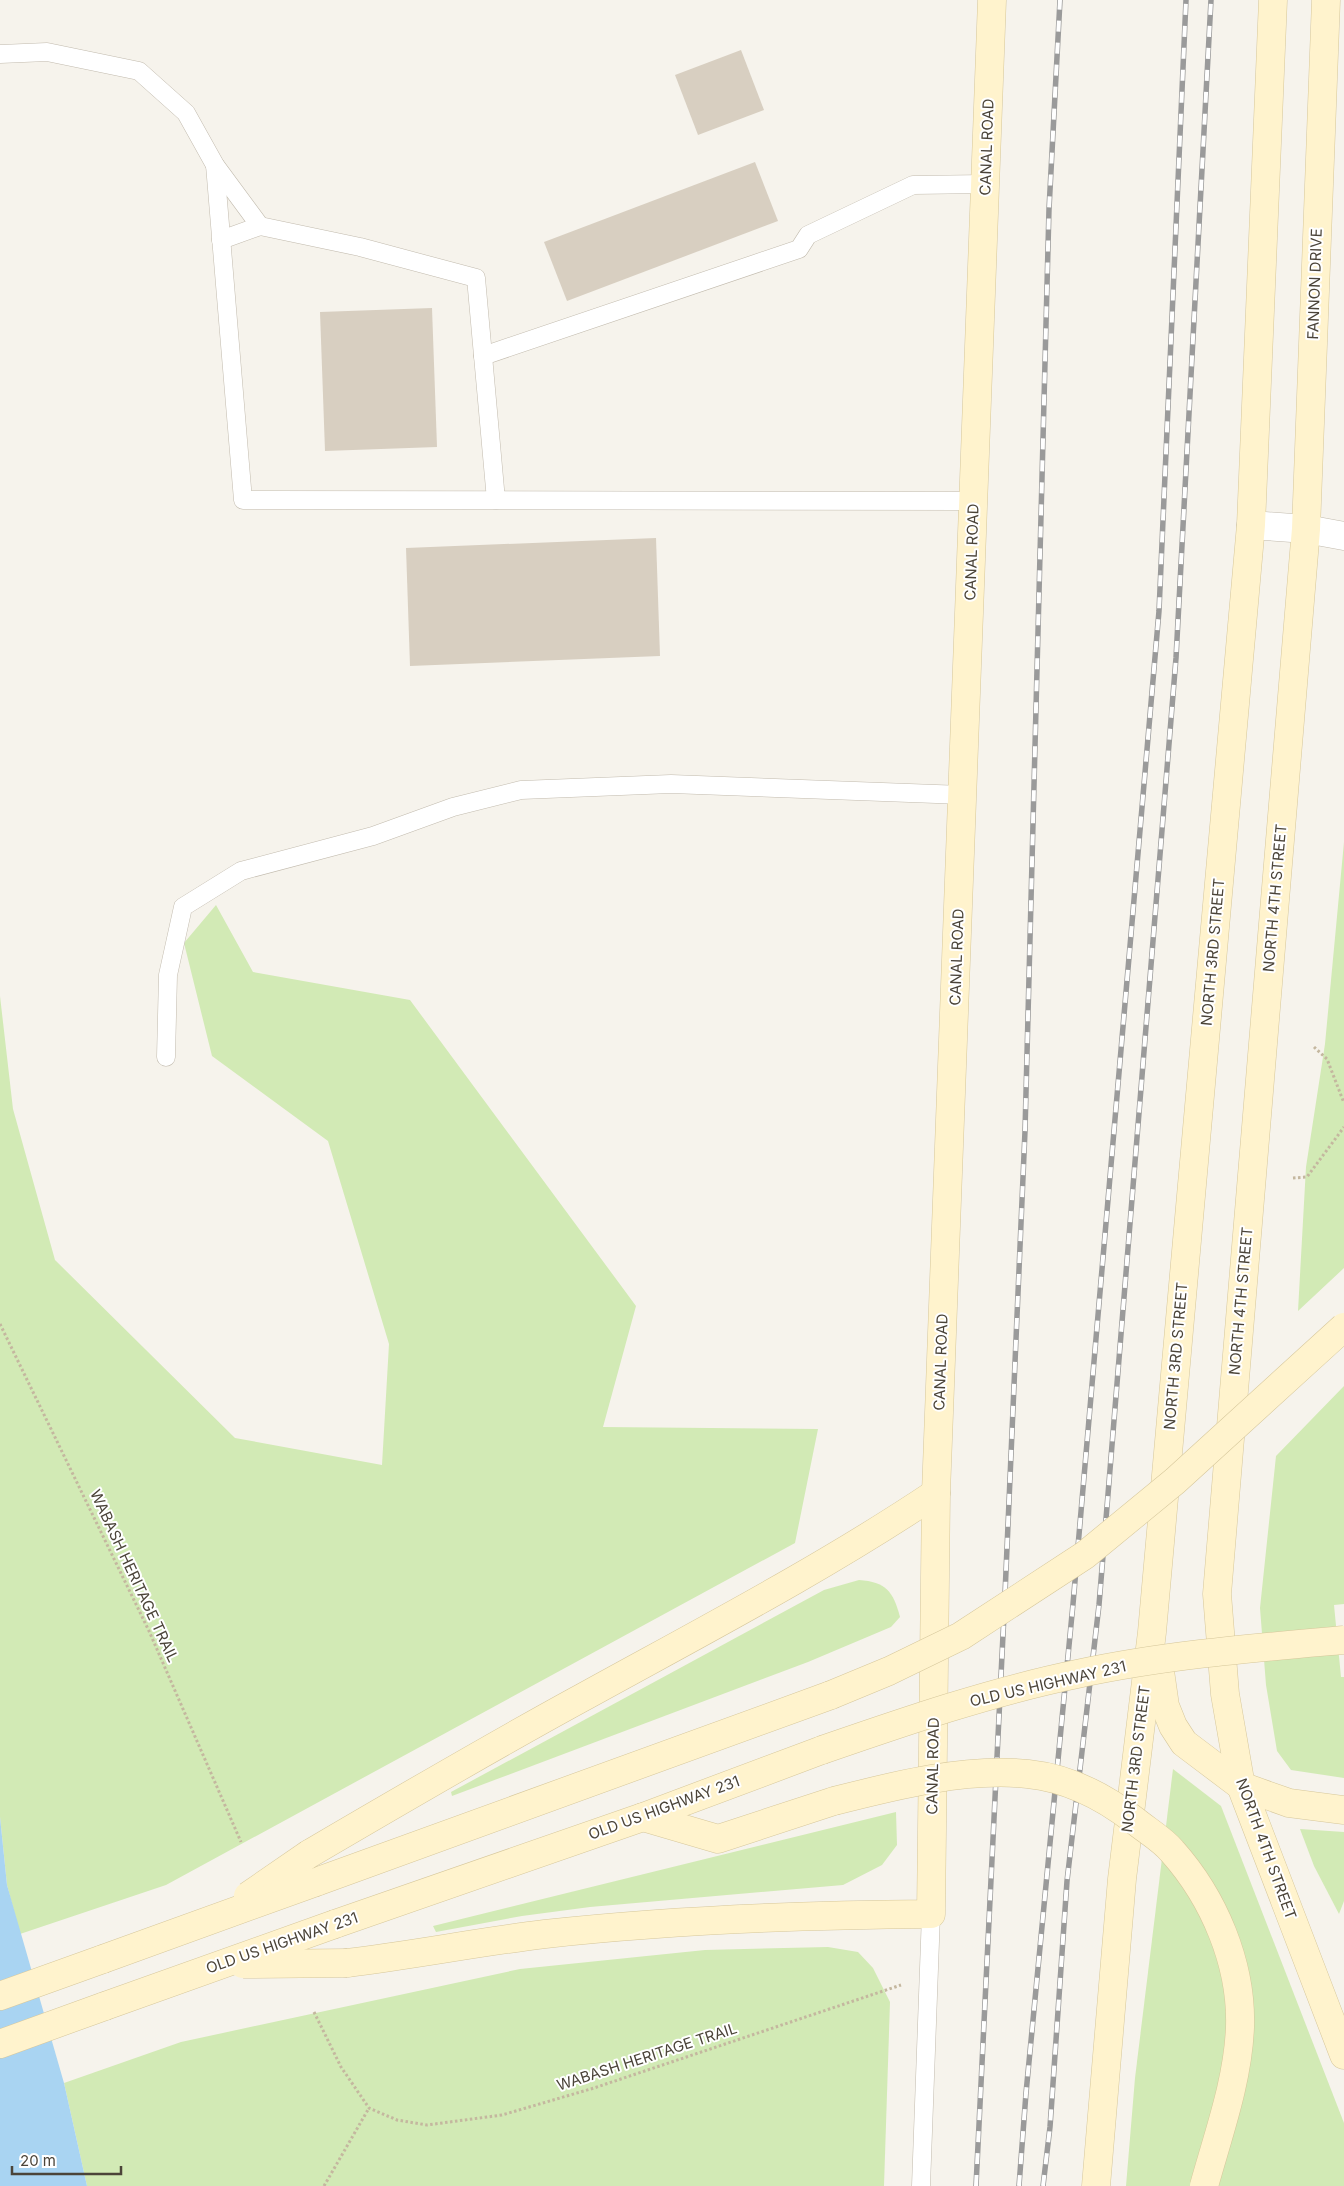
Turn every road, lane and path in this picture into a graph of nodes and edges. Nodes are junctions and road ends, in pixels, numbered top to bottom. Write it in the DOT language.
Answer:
graph roads {
  1 [pos="992,0"];
  2 [pos="1274,0"];
  3 [pos="1326,0"];
  4 [pos="0,54"];
  5 [pos="215,165"];
  6 [pos="986,184"];
  7 [pos="260,226"];
  8 [pos="221,240"];
  9 [pos="483,356"];
  10 [pos="496,500"];
  11 [pos="974,502"];
  12 [pos="1251,525"];
  13 [pos="1306,529"];
  14 [pos="1344,536"];
  15 [pos="963,795"];
  16 [pos="1314,1047"];
  17 [pos="166,1057"];
  18 [pos="1344,1103"];
  19 [pos="1344,1126"];
  20 [pos="1293,1178"];
  21 [pos="0,1324"];
  22 [pos="1344,1327"];
  23 [pos="936,1493"];
  24 [pos="1152,1632"];
  25 [pos="1344,1640"];
  26 [pos="1241,1786"];
  27 [pos="1344,1810"];
  28 [pos="643,1817"];
  29 [pos="241,1842"];
  30 [pos="931,1914"];
  31 [pos="218,1917"];
  32 [pos="222,1965"];
  33 [pos="929,1982"];
  34 [pos="0,1996"];
  35 [pos="314,2012"];
  36 [pos="1344,2020"];
  37 [pos="0,2044"];
  38 [pos="1343,2051"];
  39 [pos="370,2108"];
  40 [pos="324,2186"];
  41 [pos="920,2186"];
  42 [pos="1096,2186"];
  43 [pos="1204,2186"];
  1 -- 6 [label="main road, CANAL ROAD"];
  2 -- 12 [label="main road"];
  3 -- 13 [label="main road, FANNON DRIVE"];
  4 -- 5 [label="lane"];
  5 -- 7 [label="lane"];
  5 -- 8 [label="lane"];
  6 -- 9 [label="lane"];
  6 -- 11 [label="main road, CANAL ROAD"];
  7 -- 8 [label="lane"];
  7 -- 9 [label="lane"];
  8 -- 10 [label="lane"];
  9 -- 10 [label="lane"];
  10 -- 11 [label="lane"];
  11 -- 15 [label="main road, CANAL ROAD"];
  12 -- 13 [label="street"];
  12 -- 24 [label="main road, NORTH 3RD STREET"];
  13 -- 14 [label="street"];
  13 -- 26 [label="main road, NORTH 4TH STREET"];
  15 -- 17 [label="lane"];
  15 -- 23 [label="main road, CANAL ROAD"];
  16 -- 18 [label="path"];
  19 -- 20 [label="path"];
  21 -- 29 [label="path, WABASH HERITAGE TRAIL"];
  22 -- 31 [label="main road, bridge"];
  23 -- 30 [label="main road, CANAL ROAD"];
  23 -- 31 [label="main road, bridge"];
  24 -- 26 [label="main road"];
  24 -- 42 [label="main road, NORTH 3RD STREET"];
  25 -- 28 [label="main road, OLD US HIGHWAY 231, bridge"];
  26 -- 27 [label="main road"];
  26 -- 38 [label="main road, NORTH 4TH STREET"];
  28 -- 32 [label="main road, OLD US HIGHWAY 231, bridge"];
  28 -- 43 [label="main road, bridge"];
  30 -- 32 [label="main road, bridge"];
  30 -- 33 [label="lane"];
  31 -- 34 [label="main road, bridge"];
  32 -- 37 [label="main road, OLD US HIGHWAY 231, bridge"];
  33 -- 39 [label="path, WABASH HERITAGE TRAIL"];
  33 -- 41 [label="lane"];
  35 -- 39 [label="path"];
  36 -- 38 [label="street"];
  39 -- 40 [label="path"];
}
